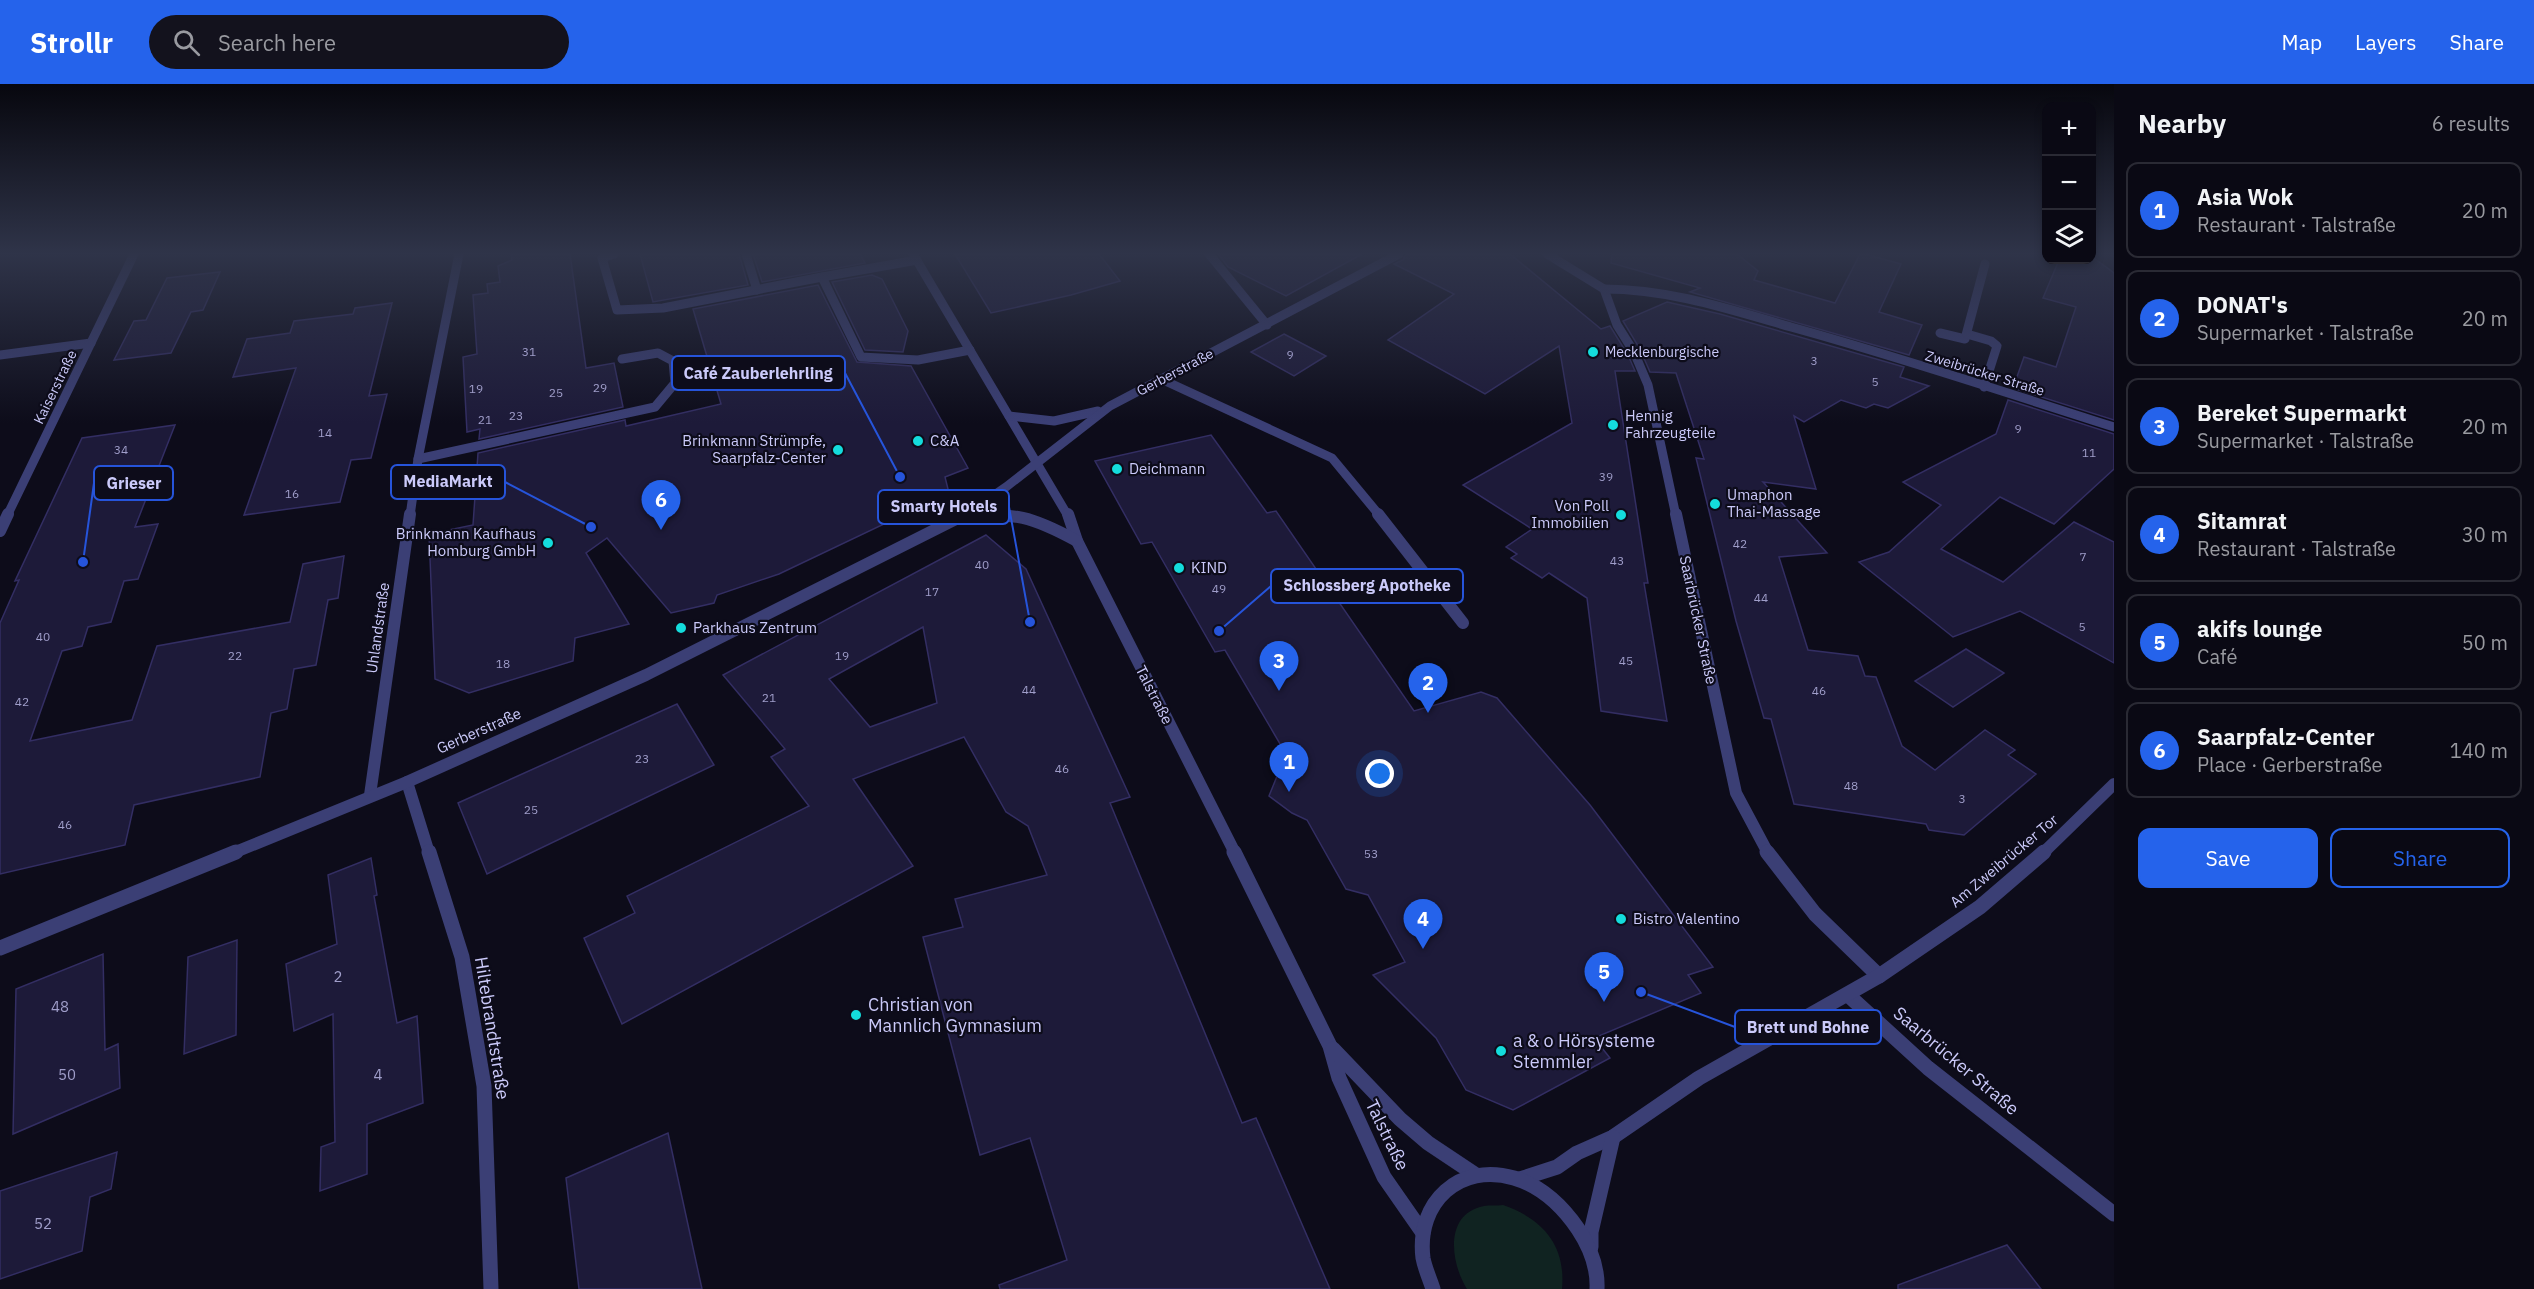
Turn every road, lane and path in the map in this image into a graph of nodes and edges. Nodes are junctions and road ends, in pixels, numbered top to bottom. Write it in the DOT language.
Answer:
graph roads {
  1 [pos="107,310"];
  2 [pos="448,310"];
  3 [pos="838,310"];
  4 [pos="946,310"];
  5 [pos="1254,310"];
  6 [pos="1294,310"];
  7 [pos="1612,310"];
  8 [pos="1729,310"];
  9 [pos="1973,310"];
  10 [pos="1266,325"];
  11 [pos="1940,333"];
  12 [pos="1967,334"];
  13 [pos="91,344"];
  14 [pos="970,350"];
  15 [pos="0,355"];
  16 [pos="622,359"];
  17 [pos="1161,379"];
  18 [pos="1984,387"];
  19 [pos="1110,406"];
  20 [pos="1009,416"];
  21 [pos="2114,427"];
  22 [pos="418,459"];
  23 [pos="1037,462"];
  24 [pos="959,519"];
  25 [pos="0,531"];
  26 [pos="1077,541"];
  27 [pos="1463,623"];
  28 [pos="407,782"];
  29 [pos="2114,784"];
  30 [pos="370,795"];
  31 [pos="0,948"];
  32 [pos="1879,976"];
  33 [pos="1848,996"];
  34 [pos="1330,1046"];
  35 [pos="1613,1137"];
  36 [pos="1476,1174"];
  37 [pos="1520,1179"];
  38 [pos="2114,1214"];
  39 [pos="1423,1233"];
  40 [pos="1591,1250"];
  41 [pos="491,1289"];
  42 [pos="1433,1289"];
  43 [pos="1598,1289"];
  1 -- 13 [label="street, Kaiserstraße"];
  2 -- 22 [label="street, Uhlandstraße"];
  3 -- 14 [label="street"];
  4 -- 14 [label="street, Talstraße"];
  5 -- 10 [label="street"];
  6 -- 10 [label="street, Gerberstraße"];
  7 -- 32 [label="street, Saarbrücker Straße"];
  8 -- 18 [label="street, Zweibrücker Straße"];
  9 -- 12 [label="street"];
  10 -- 17 [label="street, Gerberstraße"];
  11 -- 12 [label="street"];
  12 -- 18 [label="street"];
  13 -- 15 [label="street"];
  13 -- 25 [label="street, Kaiserstraße"];
  14 -- 20 [label="street, Talstraße"];
  16 -- 22 [label="street"];
  17 -- 19 [label="street, Gerberstraße"];
  17 -- 27 [label="street"];
  18 -- 21 [label="street, Zweibrücker Straße"];
  19 -- 20 [label="street, Gerberstraße"];
  19 -- 23 [label="street, Gerberstraße"];
  20 -- 23 [label="street, Talstraße"];
  22 -- 30 [label="street, Uhlandstraße"];
  23 -- 24 [label="street, Gerberstraße"];
  23 -- 26 [label="street, Talstraße"];
  24 -- 26 [label="street, Gerberstraße"];
  24 -- 28 [label="street, Gerberstraße"];
  26 -- 34 [label="street, Talstraße"];
  28 -- 30 [label="street, Gerberstraße"];
  28 -- 41 [label="street, Hiltebrandtstraße"];
  29 -- 32 [label="street, Am Zweibrücker Tor"];
  30 -- 31 [label="street, Gerberstraße"];
  32 -- 33 [label="street, Am Zweibrücker Tor"];
  33 -- 35 [label="street"];
  33 -- 38 [label="street, Saarbrücker Straße"];
  34 -- 36 [label="street, Talstraße"];
  34 -- 39 [label="street, Talstraße"];
  35 -- 37 [label="street"];
  35 -- 40 [label="street"];
  36 -- 37 [label="street, Talstraße"];
  36 -- 39 [label="street, Talstraße"];
  37 -- 40 [label="street, Talstraße"];
  39 -- 42 [label="street, Talstraße"];
  40 -- 43 [label="street, Talstraße"];
}
